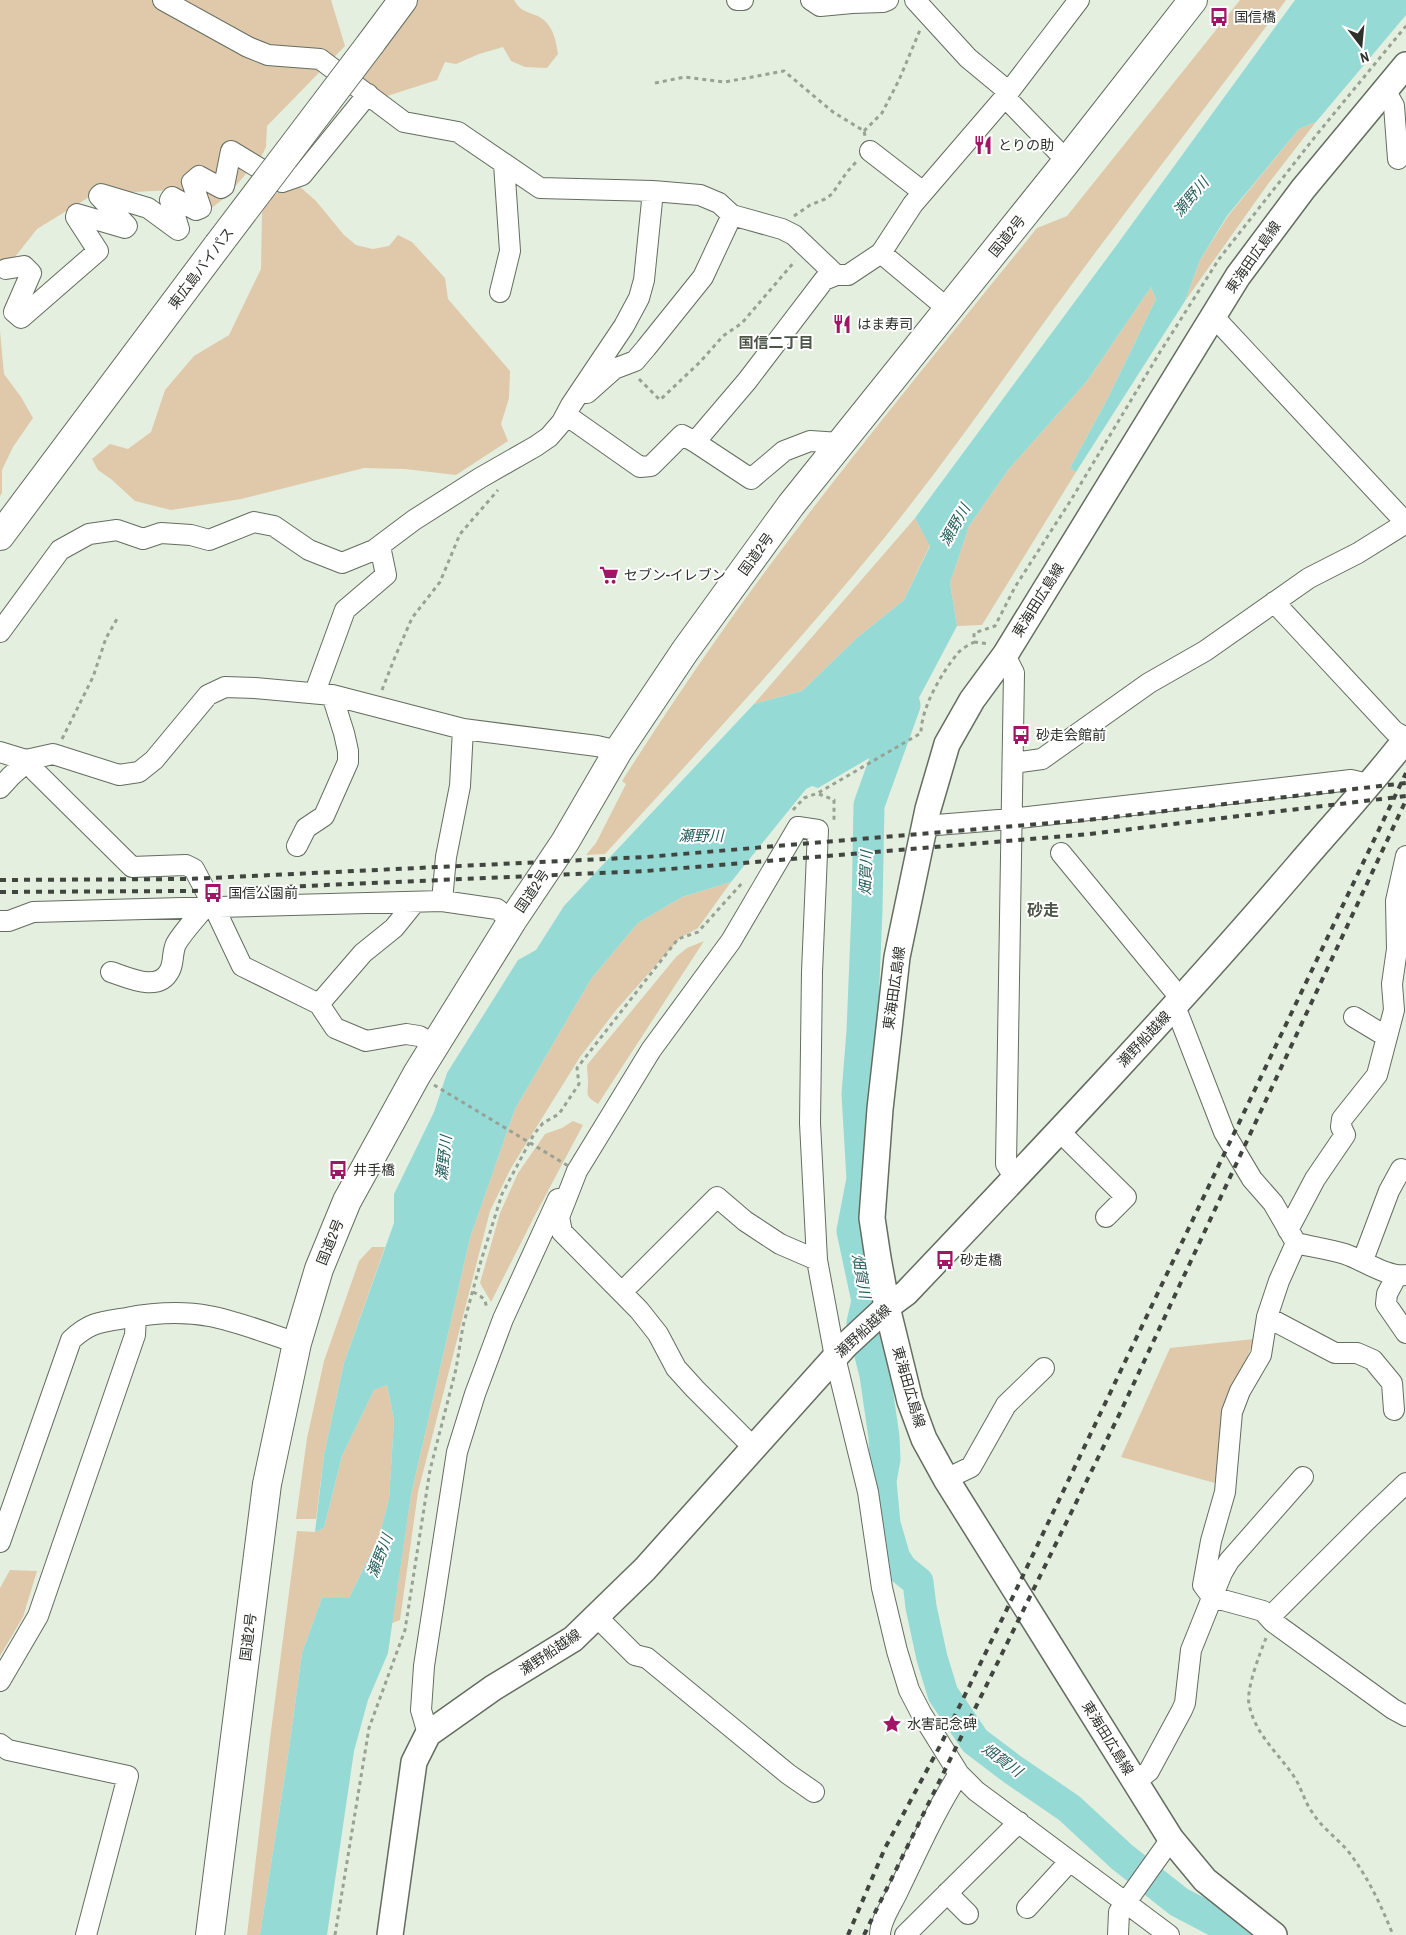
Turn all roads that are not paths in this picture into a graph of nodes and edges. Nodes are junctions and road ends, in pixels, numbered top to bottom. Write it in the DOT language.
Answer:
graph roads {
  1 [pos="164,0"];
  2 [pos="403,0"];
  3 [pos="737,0"];
  4 [pos="743,0"];
  5 [pos="811,0"];
  6 [pos="888,0"];
  7 [pos="1079,0"];
  8 [pos="1193,0"];
  9 [pos="927,8"];
  10 [pos="1406,65"];
  11 [pos="1386,90"];
  12 [pos="368,94"];
  13 [pos="1007,94"];
  14 [pos="870,151"];
  15 [pos="1398,159"];
  16 [pos="1068,160"];
  17 [pos="504,164"];
  18 [pos="653,190"];
  19 [pos="923,192"];
  20 [pos="732,215"];
  21 [pos="881,253"];
  22 [pos="6,269"];
  23 [pos="836,275"];
  24 [pos="500,292"];
  25 [pos="948,309"];
  26 [pos="1213,316"];
  27 [pos="568,410"];
  28 [pos="695,442"];
  29 [pos="840,443"];
  30 [pos="1406,523"];
  31 [pos="0,536"];
  32 [pos="380,546"];
  33 [pos="1274,602"];
  34 [pos="0,632"];
  35 [pos="1005,655"];
  36 [pos="323,694"];
  37 [pos="463,729"];
  38 [pos="1406,739"];
  39 [pos="618,751"];
  40 [pos="0,752"];
  41 [pos="27,761"];
  42 [pos="1012,763"];
  43 [pos="1368,784"];
  44 [pos="0,788"];
  45 [pos="1012,819"];
  46 [pos="924,826"];
  47 [pos="297,846"];
  48 [pos="1060,853"];
  49 [pos="1405,869"];
  50 [pos="442,900"];
  51 [pos="415,902"];
  52 [pos="210,907"];
  53 [pos="0,921"];
  54 [pos="512,921"];
  55 [pos="111,972"];
  56 [pos="1400,974"];
  57 [pos="1178,1002"];
  58 [pos="319,1004"];
  59 [pos="1354,1017"];
  60 [pos="1387,1037"];
  61 [pos="436,1045"];
  62 [pos="1059,1131"];
  63 [pos="1401,1169"];
  64 [pos="571,1175"];
  65 [pos="1016,1178"];
  66 [pos="1106,1217"];
  67 [pos="1292,1236"];
  68 [pos="817,1260"];
  69 [pos="1363,1260"];
  70 [pos="1401,1276"];
  71 [pos="622,1292"];
  72 [pos="883,1312"];
  73 [pos="136,1316"];
  74 [pos="1267,1317"];
  75 [pos="1406,1332"];
  76 [pos="297,1343"];
  77 [pos="840,1351"];
  78 [pos="1044,1368"];
  79 [pos="1394,1410"];
  80 [pos="754,1448"];
  81 [pos="1303,1477"];
  82 [pos="946,1480"];
  83 [pos="1406,1483"];
  84 [pos="0,1542"];
  85 [pos="1212,1597"];
  86 [pos="597,1617"];
  87 [pos="1272,1619"];
  88 [pos="0,1680"];
  89 [pos="1406,1716"];
  90 [pos="428,1734"];
  91 [pos="0,1744"];
  92 [pos="959,1774"];
  93 [pos="1136,1781"];
  94 [pos="814,1792"];
  95 [pos="1019,1822"];
  96 [pos="1164,1849"];
  97 [pos="1070,1861"];
  98 [pos="947,1893"];
  99 [pos="1128,1899"];
  100 [pos="1026,1908"];
  101 [pos="968,1914"];
  102 [pos="86,1935"];
  103 [pos="210,1935"];
  104 [pos="390,1935"];
  105 [pos="880,1935"];
  106 [pos="905,1935"];
  107 [pos="1118,1935"];
  108 [pos="1169,1935"];
  109 [pos="1274,1935"];
  1 -- 12 [label="street"];
  2 -- 31 [label="highway, 東広島バイパス, bridge"];
  3 -- 4 [label="street"];
  5 -- 6 [label="street"];
  7 -- 13 [label="street"];
  8 -- 16 [label="highway, 国道2号"];
  9 -- 13 [label="street"];
  10 -- 11 [label="main road, 東海田広島線"];
  11 -- 15 [label="street"];
  11 -- 26 [label="main road, 東海田広島線"];
  12 -- 17 [label="street"];
  12 -- 22 [label="street"];
  13 -- 16 [label="street"];
  13 -- 19 [label="street"];
  14 -- 19 [label="street"];
  16 -- 25 [label="highway, 国道2号"];
  17 -- 18 [label="street"];
  17 -- 24 [label="street"];
  18 -- 20 [label="street"];
  18 -- 27 [label="street"];
  19 -- 21 [label="street"];
  20 -- 23 [label="street"];
  20 -- 27 [label="street"];
  21 -- 23 [label="street"];
  21 -- 25 [label="street"];
  23 -- 28 [label="street"];
  25 -- 29 [label="highway, 国道2号"];
  26 -- 30 [label="street"];
  26 -- 35 [label="main road, 東海田広島線"];
  27 -- 28 [label="street"];
  27 -- 32 [label="street"];
  28 -- 29 [label="street"];
  29 -- 39 [label="highway, 国道2号"];
  30 -- 33 [label="street"];
  32 -- 34 [label="street"];
  32 -- 36 [label="street"];
  33 -- 38 [label="street"];
  33 -- 42 [label="street"];
  35 -- 42 [label="street"];
  35 -- 46 [label="main road, 東海田広島線"];
  36 -- 37 [label="street"];
  36 -- 41 [label="street"];
  36 -- 47 [label="street"];
  37 -- 39 [label="street"];
  37 -- 50 [label="street"];
  38 -- 43 [label="main road, 瀬野船越線"];
  39 -- 54 [label="highway, 国道2号"];
  40 -- 41 [label="street"];
  41 -- 44 [label="street"];
  41 -- 52 [label="street"];
  42 -- 45 [label="street"];
  43 -- 45 [label="street"];
  43 -- 57 [label="main road, 瀬野船越線"];
  45 -- 46 [label="street"];
  45 -- 65 [label="street"];
  46 -- 72 [label="main road, 東海田広島線"];
  48 -- 57 [label="street"];
  49 -- 56 [label="street"];
  50 -- 51 [label="street"];
  50 -- 54 [label="street"];
  51 -- 52 [label="street"];
  51 -- 58 [label="street"];
  52 -- 53 [label="street"];
  52 -- 55 [label="street"];
  52 -- 58 [label="street"];
  54 -- 61 [label="highway, 国道2号"];
  56 -- 60 [label="street"];
  57 -- 62 [label="main road, 瀬野船越線"];
  57 -- 67 [label="street"];
  58 -- 61 [label="street"];
  59 -- 60 [label="street"];
  60 -- 67 [label="street"];
  61 -- 76 [label="highway, 国道2号"];
  62 -- 65 [label="main road, 瀬野船越線"];
  62 -- 66 [label="street"];
  63 -- 69 [label="street"];
  64 -- 68 [label="street"];
  64 -- 71 [label="street"];
  64 -- 90 [label="street"];
  65 -- 72 [label="main road, 瀬野船越線"];
  67 -- 69 [label="street"];
  67 -- 74 [label="street"];
  68 -- 71 [label="street"];
  68 -- 77 [label="street"];
  69 -- 70 [label="street"];
  70 -- 75 [label="street"];
  71 -- 80 [label="street"];
  72 -- 77 [label="main road, 瀬野船越線"];
  72 -- 82 [label="main road, 東海田広島線"];
  73 -- 76 [label="street"];
  73 -- 84 [label="street"];
  73 -- 88 [label="street"];
  74 -- 79 [label="street"];
  74 -- 85 [label="street"];
  76 -- 103 [label="highway, 国道2号"];
  77 -- 80 [label="main road, 瀬野船越線"];
  77 -- 92 [label="street"];
  78 -- 82 [label="street"];
  80 -- 86 [label="main road, 瀬野船越線"];
  81 -- 85 [label="street"];
  82 -- 93 [label="main road, 東海田広島線"];
  83 -- 87 [label="street"];
  85 -- 87 [label="street"];
  85 -- 93 [label="street"];
  86 -- 90 [label="main road, 瀬野船越線"];
  86 -- 94 [label="street"];
  87 -- 89 [label="street"];
  90 -- 104 [label="main road, 瀬野船越線"];
  91 -- 102 [label="street"];
  92 -- 95 [label="street"];
  92 -- 105 [label="street"];
  93 -- 96 [label="main road, 東海田広島線"];
  95 -- 97 [label="street"];
  95 -- 98 [label="street"];
  96 -- 99 [label="street"];
  96 -- 109 [label="main road, 東海田広島線"];
  97 -- 99 [label="street"];
  97 -- 100 [label="street"];
  98 -- 101 [label="street"];
  98 -- 106 [label="street"];
  99 -- 107 [label="street"];
  99 -- 108 [label="street"];
}
